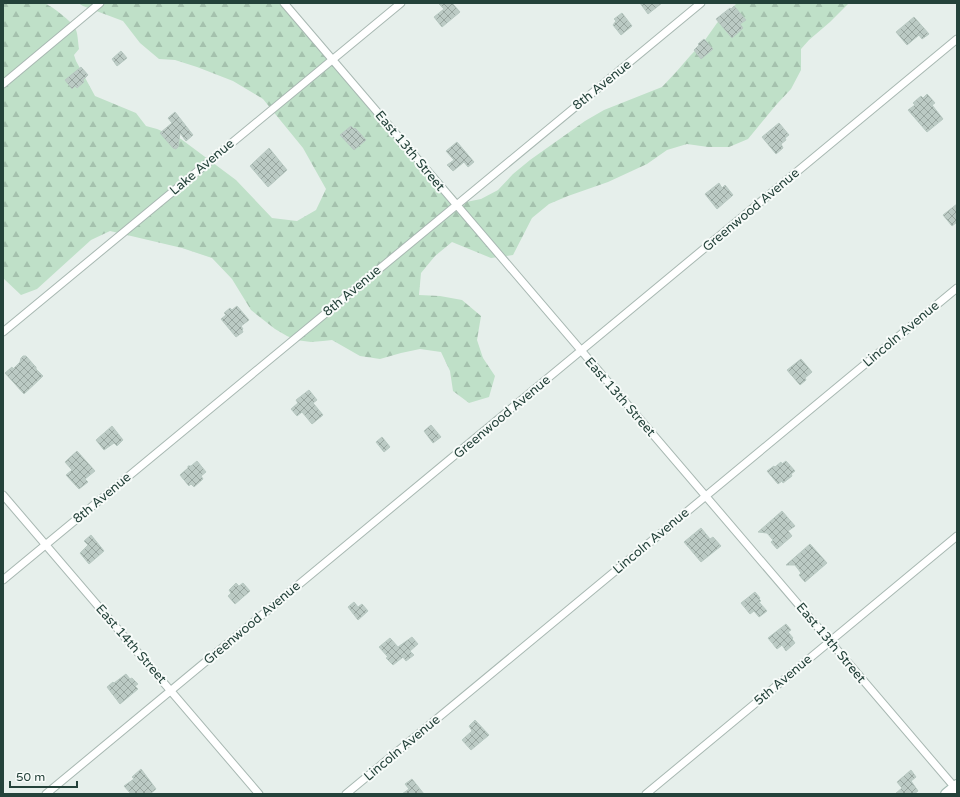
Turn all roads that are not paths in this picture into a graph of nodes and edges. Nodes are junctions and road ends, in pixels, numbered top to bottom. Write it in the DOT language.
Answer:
graph roads {
  1 [pos="100,3"];
  2 [pos="284,3"];
  3 [pos="400,3"];
  4 [pos="701,3"];
  5 [pos="957,39"];
  6 [pos="332,60"];
  7 [pos="3,84"];
  8 [pos="456,205"];
  9 [pos="957,288"];
  10 [pos="3,332"];
  11 [pos="581,351"];
  12 [pos="3,495"];
  13 [pos="705,496"];
  14 [pos="957,536"];
  15 [pos="46,545"];
  16 [pos="3,580"];
  17 [pos="830,642"];
  18 [pos="171,691"];
  19 [pos="953,789"];
  20 [pos="46,794"];
  21 [pos="259,794"];
  22 [pos="346,794"];
  23 [pos="646,794"];
  1 -- 7 [label="street"];
  2 -- 6 [label="street, East 13th Street"];
  3 -- 6 [label="street, Lake Avenue"];
  4 -- 8 [label="street, 8th Avenue"];
  5 -- 11 [label="street, Greenwood Avenue"];
  6 -- 8 [label="street, East 13th Street"];
  6 -- 10 [label="street, Lake Avenue"];
  8 -- 11 [label="street, East 13th Street"];
  8 -- 15 [label="street, 8th Avenue"];
  9 -- 13 [label="street, Lincoln Avenue"];
  11 -- 13 [label="street, East 13th Street"];
  11 -- 18 [label="street, Greenwood Avenue"];
  12 -- 15 [label="street, East 14th Street"];
  13 -- 17 [label="street, East 13th Street"];
  13 -- 22 [label="street, Lincoln Avenue"];
  14 -- 17 [label="street, 5th Avenue"];
  15 -- 16 [label="street, 8th Avenue"];
  15 -- 18 [label="street, East 14th Street"];
  17 -- 19 [label="street, East 13th Street"];
  17 -- 23 [label="street, 5th Avenue"];
  18 -- 20 [label="street, Greenwood Avenue"];
  18 -- 21 [label="street, East 14th Street"];
}
